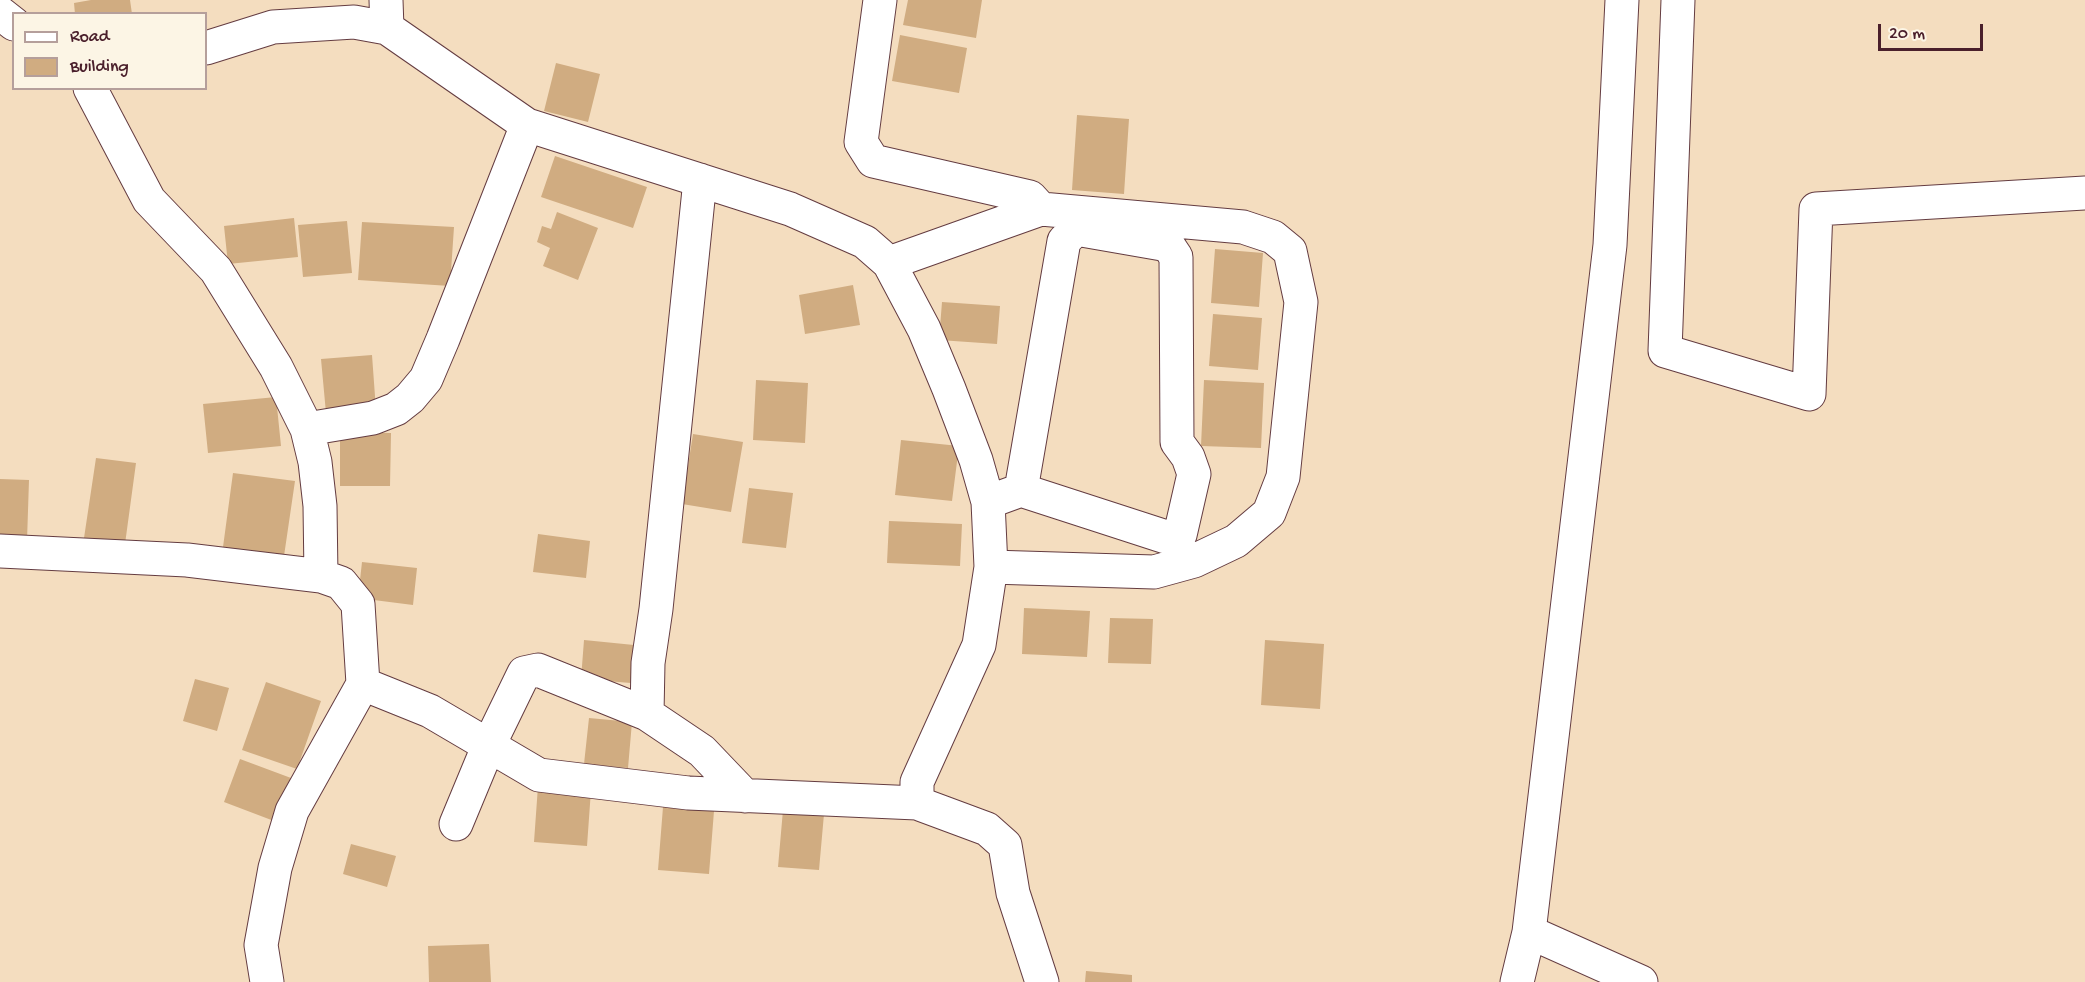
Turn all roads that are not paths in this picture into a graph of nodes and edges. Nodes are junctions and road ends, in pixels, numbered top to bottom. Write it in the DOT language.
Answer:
graph roads {
  1 [pos="880,0"];
  2 [pos="1622,0"];
  3 [pos="1678,0"];
  4 [pos="0,13"];
  5 [pos="386,14"];
  6 [pos="12,22"];
  7 [pos="207,48"];
  8 [pos="91,90"];
  9 [pos="528,125"];
  10 [pos="700,180"];
  11 [pos="2085,193"];
  12 [pos="1041,209"];
  13 [pos="889,263"];
  14 [pos="307,429"];
  15 [pos="1021,490"];
  16 [pos="988,502"];
  17 [pos="0,551"];
  18 [pos="991,567"];
  19 [pos="321,576"];
  20 [pos="363,684"];
  21 [pos="647,714"];
  22 [pos="488,747"];
  23 [pos="745,796"];
  24 [pos="917,803"];
  25 [pos="456,824"];
  26 [pos="1529,932"];
  27 [pos="267,982"];
  28 [pos="1042,982"];
  29 [pos="1517,982"];
  30 [pos="1641,982"];
  1 -- 12 [label="street"];
  2 -- 26 [label="street"];
  3 -- 11 [label="street"];
  4 -- 6 [label="street"];
  5 -- 7 [label="street"];
  5 -- 9 [label="street"];
  8 -- 14 [label="street"];
  9 -- 10 [label="street"];
  9 -- 14 [label="street"];
  10 -- 13 [label="street"];
  10 -- 21 [label="street"];
  12 -- 13 [label="street"];
  12 -- 18 [label="street"];
  13 -- 16 [label="street"];
  14 -- 19 [label="street"];
  15 -- 15 [label="street"];
  15 -- 16 [label="street"];
  16 -- 18 [label="street"];
  17 -- 19 [label="street"];
  18 -- 24 [label="street"];
  19 -- 20 [label="street"];
  20 -- 22 [label="street"];
  20 -- 27 [label="street"];
  21 -- 22 [label="street"];
  21 -- 23 [label="street"];
  22 -- 23 [label="street"];
  22 -- 25 [label="street"];
  23 -- 24 [label="street"];
  24 -- 28 [label="street"];
  26 -- 29 [label="street"];
  26 -- 30 [label="street"];
}
